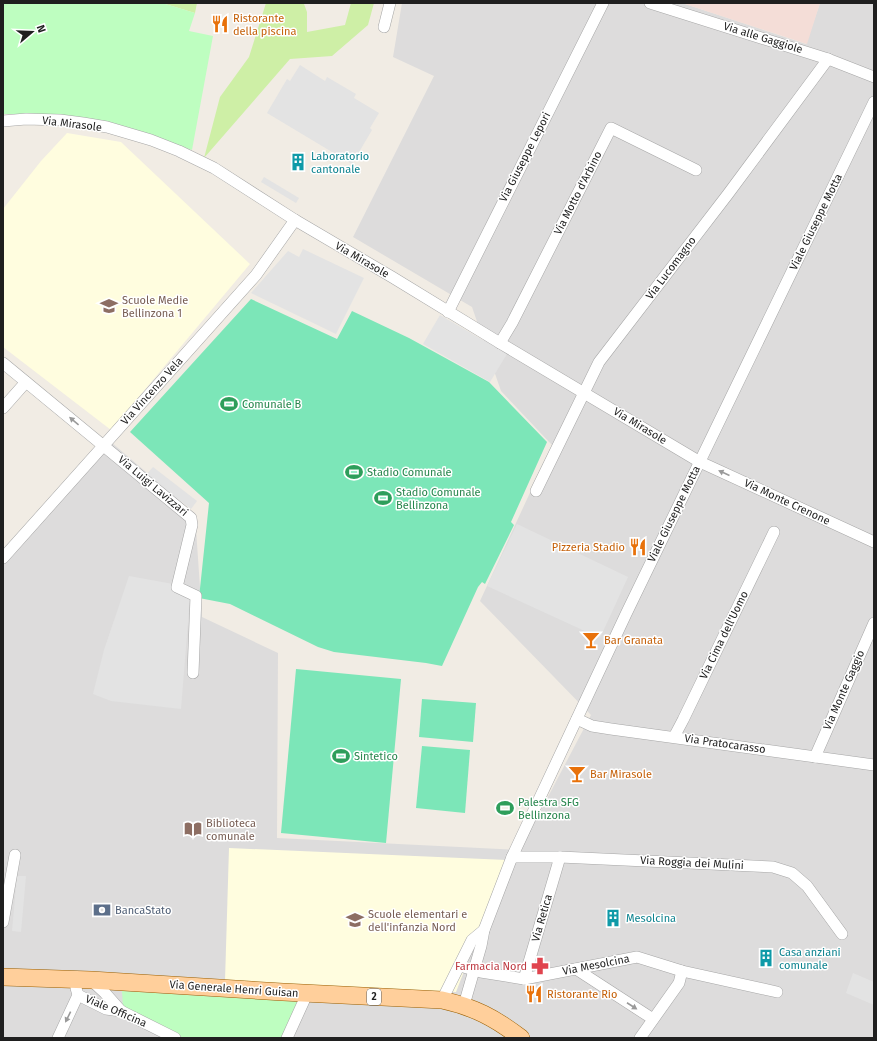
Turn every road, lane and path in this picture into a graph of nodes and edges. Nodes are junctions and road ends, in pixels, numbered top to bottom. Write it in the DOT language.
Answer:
graph roads {
  1 [pos="390,3"];
  2 [pos="603,3"];
  3 [pos="650,3"];
  4 [pos="384,27"];
  5 [pos="828,59"];
  6 [pos="874,77"];
  7 [pos="874,102"];
  8 [pos="3,121"];
  9 [pos="696,170"];
  10 [pos="296,220"];
  11 [pos="448,312"];
  12 [pos="500,343"];
  13 [pos="3,363"];
  14 [pos="26,382"];
  15 [pos="583,393"];
  16 [pos="3,408"];
  17 [pos="104,446"];
  18 [pos="700,462"];
  19 [pos="536,491"];
  20 [pos="774,532"];
  21 [pos="874,542"];
  22 [pos="3,558"];
  23 [pos="874,623"];
  24 [pos="193,673"];
  25 [pos="577,719"];
  26 [pos="674,737"];
  27 [pos="815,757"];
  28 [pos="874,765"];
  29 [pos="15,855"];
  30 [pos="512,857"];
  31 [pos="560,857"];
  32 [pos="3,922"];
  33 [pos="484,930"];
  34 [pos="842,934"];
  35 [pos="460,966"];
  36 [pos="576,969"];
  37 [pos="474,971"];
  38 [pos="682,971"];
  39 [pos="3,977"];
  40 [pos="524,978"];
  41 [pos="91,980"];
  42 [pos="76,988"];
  43 [pos="777,992"];
  44 [pos="307,994"];
  45 [pos="442,1000"];
  46 [pos="464,1005"];
  47 [pos="121,1011"];
  48 [pos="652,1019"];
  49 [pos="504,1033"];
  50 [pos="58,1038"];
  51 [pos="175,1038"];
  52 [pos="287,1038"];
  53 [pos="521,1038"];
  54 [pos="640,1038"];
  1 -- 4 [label="street"];
  2 -- 11 [label="street, Via Giuseppe Lepori"];
  3 -- 5 [label="street, Via alle Gaggiole"];
  5 -- 6 [label="street, Via alle Gaggiole"];
  5 -- 15 [label="street, Via Lucomagno"];
  7 -- 18 [label="street, Viale Giuseppe Motta"];
  8 -- 10 [label="street, Via Mirasole"];
  9 -- 12 [label="street, Via Motto d'Arbino"];
  10 -- 11 [label="street, Via Mirasole"];
  10 -- 17 [label="street, Via Vincenzo Vela"];
  11 -- 12 [label="street, Via Mirasole"];
  12 -- 15 [label="street, Via Mirasole"];
  13 -- 14 [label="street, Via Luigi Lavizzari"];
  14 -- 16 [label="street"];
  17 -- 14 [label="street, Via Luigi Lavizzari, one-way"];
  15 -- 18 [label="street, Via Mirasole"];
  15 -- 19 [label="street, Via Lucomagno"];
  17 -- 22 [label="street, Via Vincenzo Vela"];
  17 -- 24 [label="street, Via Luigi Lavizzari"];
  21 -- 18 [label="street, Via Monte Crenone, one-way"];
  18 -- 25 [label="street, Viale Giuseppe Motta"];
  20 -- 26 [label="street, Via Cima dell'Uomo"];
  23 -- 27 [label="street, Via Monte Gaggio"];
  25 -- 26 [label="street, Via Pratocarasso"];
  25 -- 30 [label="street, Viale Giuseppe Motta"];
  26 -- 27 [label="street, Via Pratocarasso"];
  27 -- 28 [label="street, Via Pratocarasso"];
  29 -- 32 [label="street"];
  30 -- 31 [label="street, Via Roggia dei Mulini"];
  30 -- 33 [label="street, Viale Giuseppe Motta"];
  31 -- 34 [label="street, Via Roggia dei Mulini"];
  31 -- 40 [label="street, Via Retica"];
  33 -- 35 [label="street, Viale Giuseppe Motta"];
  33 -- 37 [label="street, Viale Giuseppe Motta"];
  35 -- 37 [label="street, Via Mesolcina"];
  35 -- 45 [label="street, Viale Giuseppe Motta"];
  36 -- 38 [label="street, Via Mesolcina"];
  36 -- 40 [label="street, Via Mesolcina"];
  36 -- 48 [label="street, one-way"];
  37 -- 40 [label="street, Via Mesolcina"];
  37 -- 46 [label="street, Viale Giuseppe Motta"];
  38 -- 43 [label="street, Via Mesolcina"];
  38 -- 48 [label="street"];
  39 -- 42 [label="main road, Via Generale Henri Guisan / 2"];
  41 -- 42 [label="main road, Via Generale Henri Guisan / 2"];
  41 -- 44 [label="main road, Via Generale Henri Guisan / 2"];
  41 -- 47 [label="street"];
  42 -- 47 [label="street, Viale Officina"];
  42 -- 50 [label="street, one-way"];
  44 -- 45 [label="main road, Via Generale Henri Guisan / 2"];
  44 -- 52 [label="street"];
  45 -- 46 [label="main road, Via Generale Henri Guisan / 2"];
  46 -- 49 [label="main road, 2"];
  47 -- 51 [label="street, Viale Officina"];
  48 -- 54 [label="street"];
  49 -- 53 [label="main road, 2"];
}
